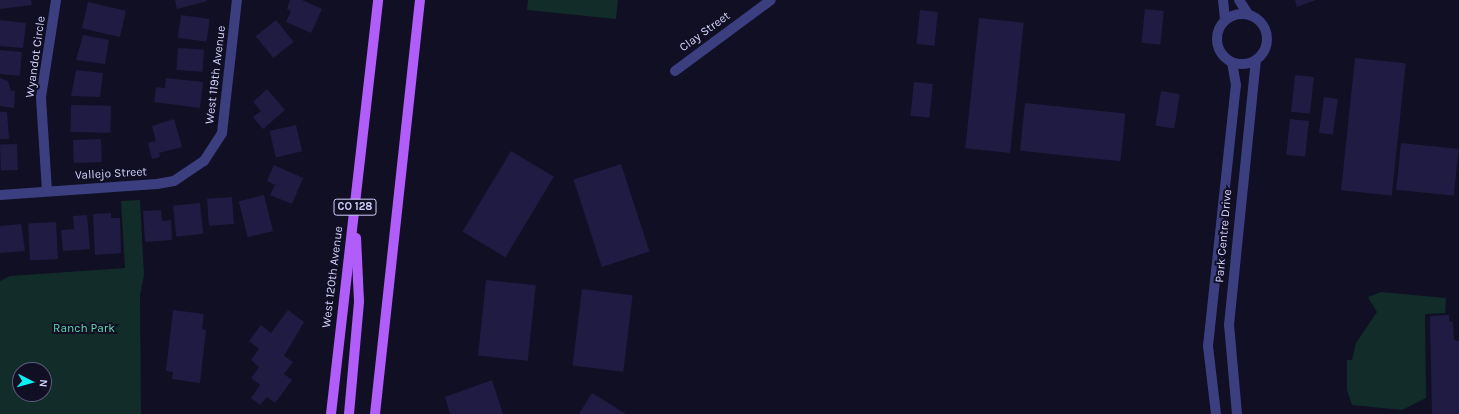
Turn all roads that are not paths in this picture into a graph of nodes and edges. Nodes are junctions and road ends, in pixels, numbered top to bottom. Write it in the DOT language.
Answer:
graph roads {
  1 [pos="56,0"];
  2 [pos="237,0"];
  3 [pos="378,0"];
  4 [pos="420,0"];
  5 [pos="771,0"];
  6 [pos="1222,0"];
  7 [pos="1238,0"];
  8 [pos="1248,14"];
  9 [pos="1225,20"];
  10 [pos="1256,61"];
  11 [pos="1232,63"];
  12 [pos="675,70"];
  13 [pos="213,152"];
  14 [pos="47,191"];
  15 [pos="0,195"];
  16 [pos="355,208"];
  17 [pos="331,414"];
  18 [pos="349,414"];
  19 [pos="375,414"];
  20 [pos="1216,414"];
  21 [pos="1237,414"];
  1 -- 14 [label="street, Wyandot Circle"];
  2 -- 13 [label="street, West 119th Avenue"];
  3 -- 16 [label="main road, West 120th Avenue / CO 128"];
  4 -- 19 [label="main road"];
  5 -- 12 [label="street, Clay Street"];
  6 -- 9 [label="street"];
  7 -- 8 [label="street"];
  8 -- 9 [label="street"];
  8 -- 10 [label="street"];
  9 -- 11 [label="street"];
  10 -- 11 [label="street"];
  10 -- 21 [label="street, Park Centre Drive"];
  11 -- 20 [label="street, Park Centre Drive"];
  13 -- 14 [label="street, Vallejo Street"];
  14 -- 15 [label="street, Vallejo Street"];
  16 -- 17 [label="main road, West 120th Avenue / CO 128"];
  16 -- 18 [label="main road"];
}
